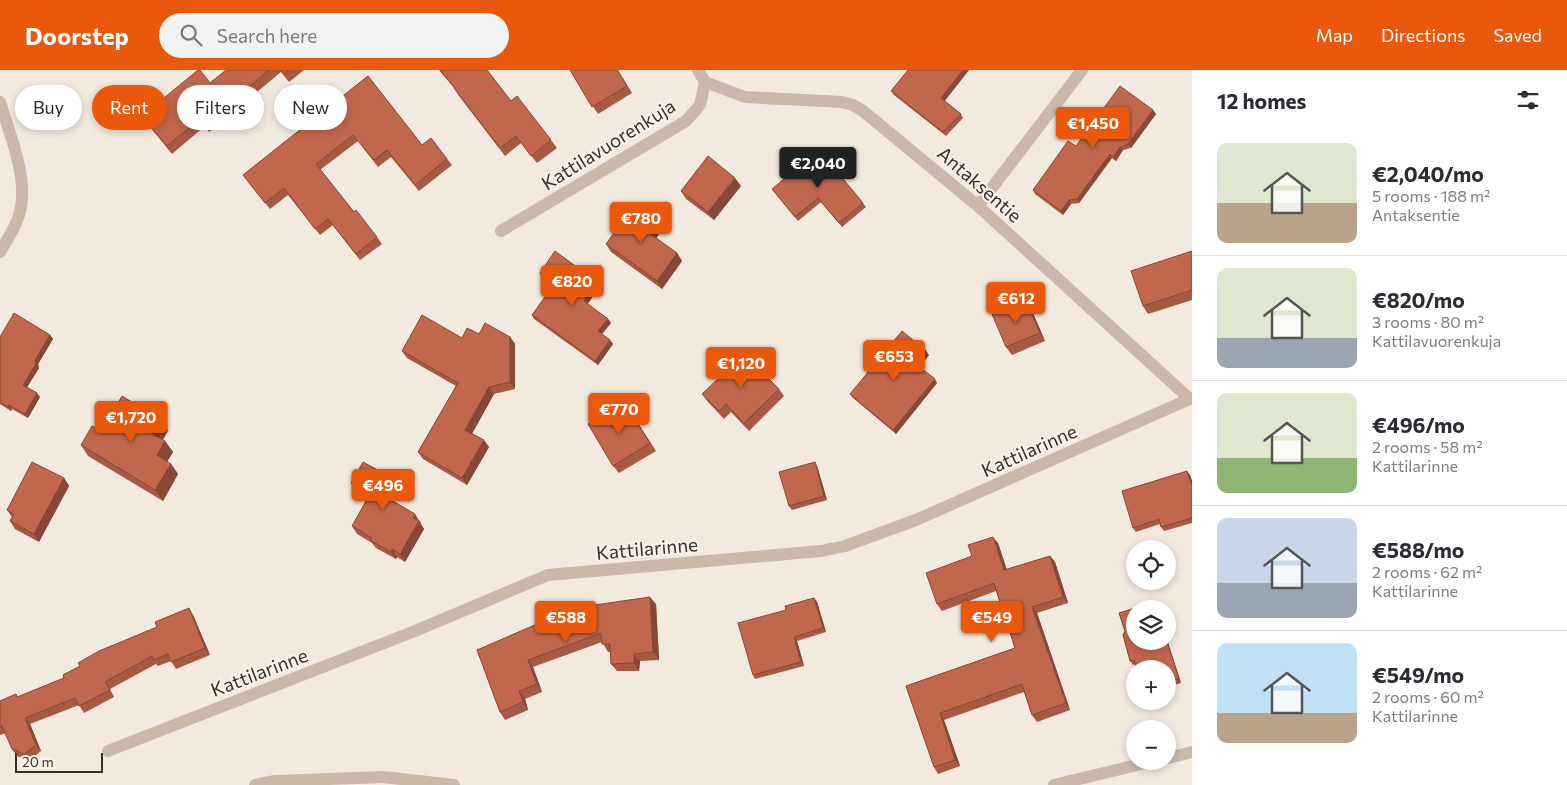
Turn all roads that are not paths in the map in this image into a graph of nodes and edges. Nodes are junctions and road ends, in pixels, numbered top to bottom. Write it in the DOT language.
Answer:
graph roads {
  1 [pos="698,70"];
  2 [pos="1082,70"];
  3 [pos="705,82"];
  4 [pos="0,102"];
  5 [pos="978,206"];
  6 [pos="501,231"];
  7 [pos="0,252"];
  8 [pos="1191,398"];
  9 [pos="108,752"];
  10 [pos="1192,752"];
  11 [pos="1176,756"];
  12 [pos="1126,768"];
  13 [pos="255,785"];
  14 [pos="454,785"];
  15 [pos="1054,785"];
  1 -- 3 [label="street"];
  2 -- 5 [label="street"];
  3 -- 5 [label="street, Antaksentie"];
  3 -- 6 [label="street, Kattilavuorenkuja"];
  4 -- 7 [label="street"];
  5 -- 8 [label="street, Antaksentie"];
  8 -- 9 [label="street, Kattilarinne"];
  10 -- 11 [label="street"];
  12 -- 15 [label="street"];
  13 -- 14 [label="street"];
}
